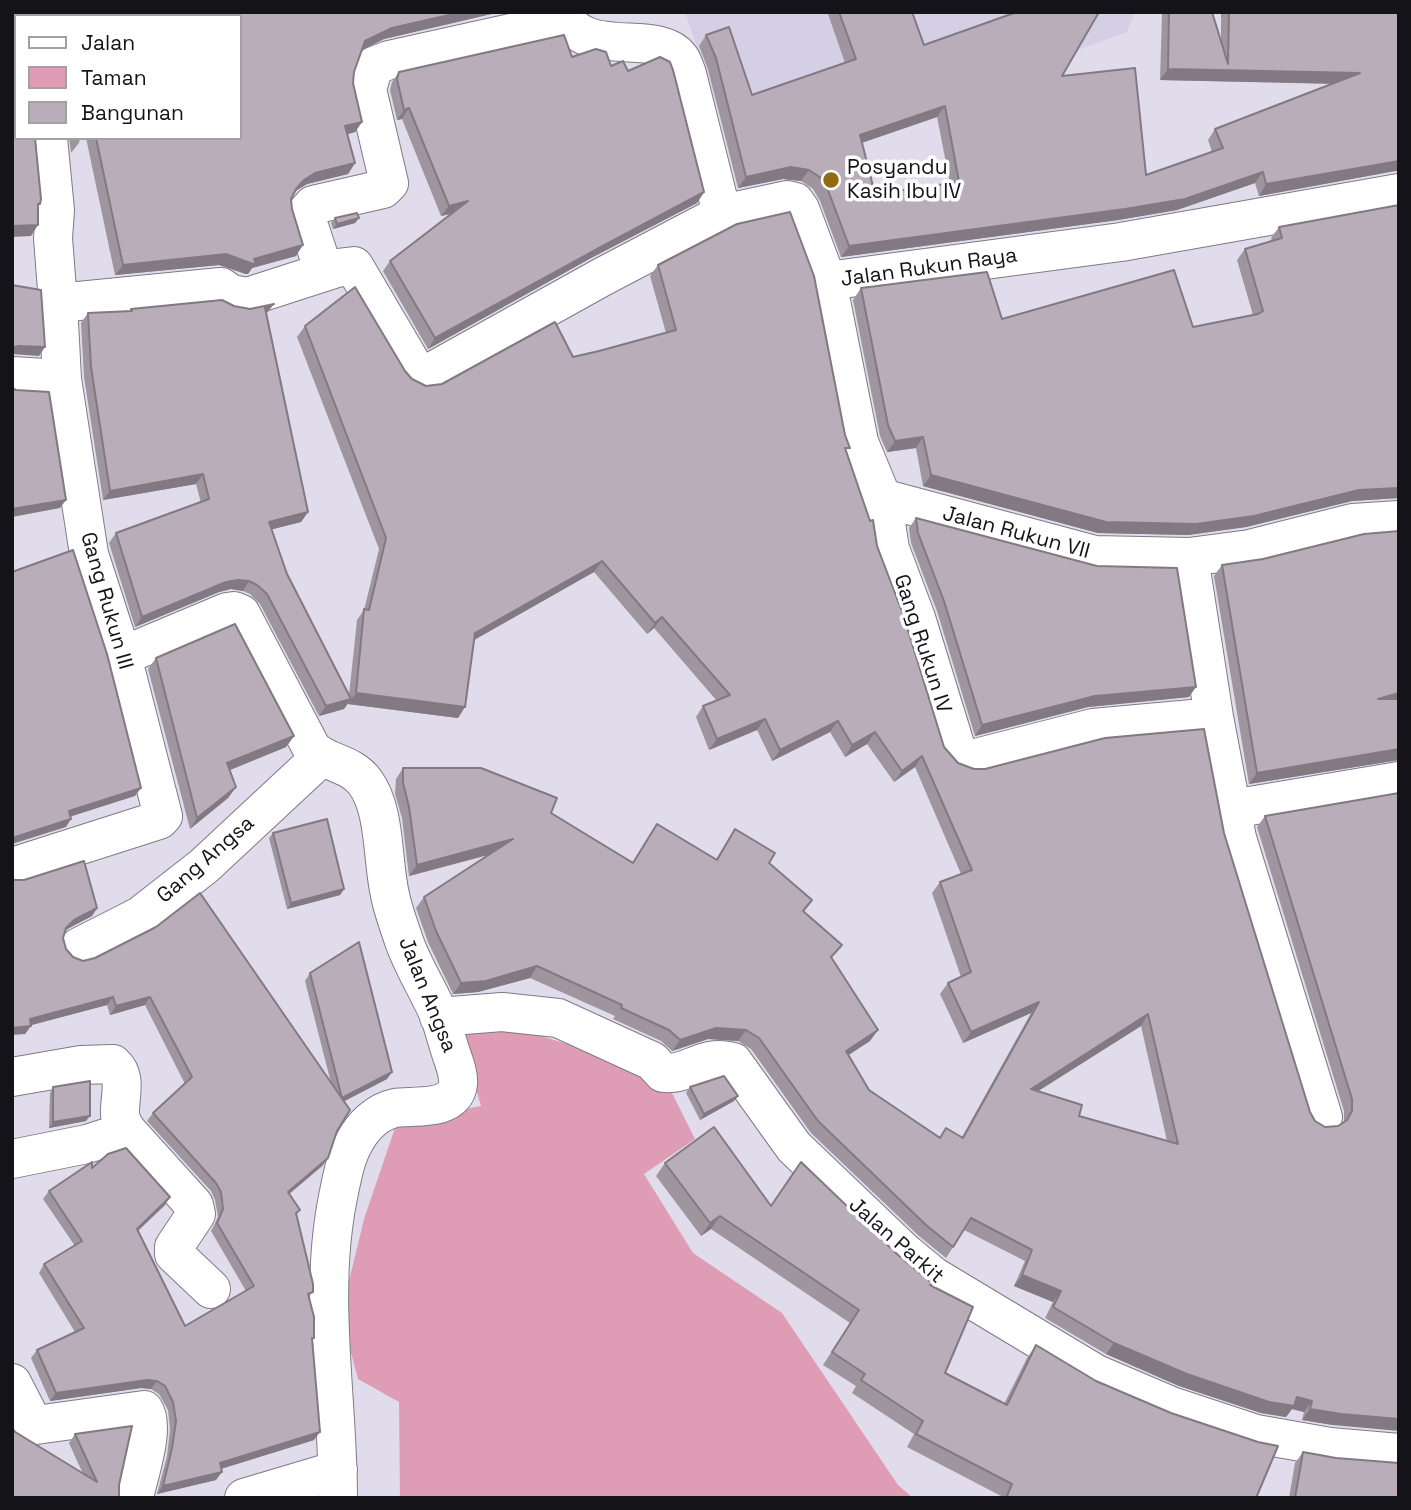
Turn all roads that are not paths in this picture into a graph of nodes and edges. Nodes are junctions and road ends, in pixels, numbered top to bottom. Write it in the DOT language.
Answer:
graph roads {
  1 [pos="564,17"];
  2 [pos="48,140"];
  3 [pos="1399,193"];
  4 [pos="722,214"];
  5 [pos="324,272"];
  6 [pos="827,281"];
  7 [pos="58,303"];
  8 [pos="12,376"];
  9 [pos="62,379"];
  10 [pos="882,498"];
  11 [pos="1399,520"];
  12 [pos="1189,557"];
  13 [pos="122,656"];
  14 [pos="1214,717"];
  15 [pos="316,753"];
  16 [pos="1399,781"];
  17 [pos="1232,809"];
  18 [pos="12,867"];
  19 [pos="79,947"];
  20 [pos="439,1017"];
  21 [pos="12,1077"];
  22 [pos="1323,1117"];
  23 [pos="127,1132"];
  24 [pos="12,1159"];
  25 [pos="211,1289"];
  26 [pos="12,1383"];
  27 [pos="1399,1453"];
  28 [pos="338,1484"];
  29 [pos="134,1498"];
  30 [pos="244,1498"];
  1 -- 4 [label="street"];
  1 -- 5 [label="street"];
  2 -- 7 [label="street, Gang Rukun III"];
  3 -- 6 [label="street, Jalan Rukun Raya"];
  4 -- 5 [label="street"];
  4 -- 6 [label="street, Jalan Rukun Raya"];
  5 -- 7 [label="street"];
  6 -- 10 [label="street, Gang Rukun IV"];
  7 -- 9 [label="street, Gang Rukun III"];
  8 -- 9 [label="street"];
  9 -- 13 [label="street, Gang Rukun III"];
  10 -- 12 [label="street, Jalan Rukun VII"];
  10 -- 14 [label="street, Gang Rukun IV"];
  11 -- 12 [label="street, Jalan Rukun VII"];
  12 -- 14 [label="street"];
  13 -- 15 [label="street"];
  13 -- 18 [label="street, Gang Rukun III"];
  14 -- 17 [label="street"];
  15 -- 19 [label="street, Gang Angsa"];
  15 -- 20 [label="street, Jalan Angsa"];
  16 -- 17 [label="street"];
  17 -- 22 [label="street"];
  20 -- 27 [label="street, Jalan Parkit"];
  20 -- 28 [label="street, Jalan Angsa"];
  21 -- 23 [label="street"];
  23 -- 24 [label="street"];
  23 -- 25 [label="street"];
  26 -- 29 [label="street"];
  28 -- 30 [label="street"];
}
